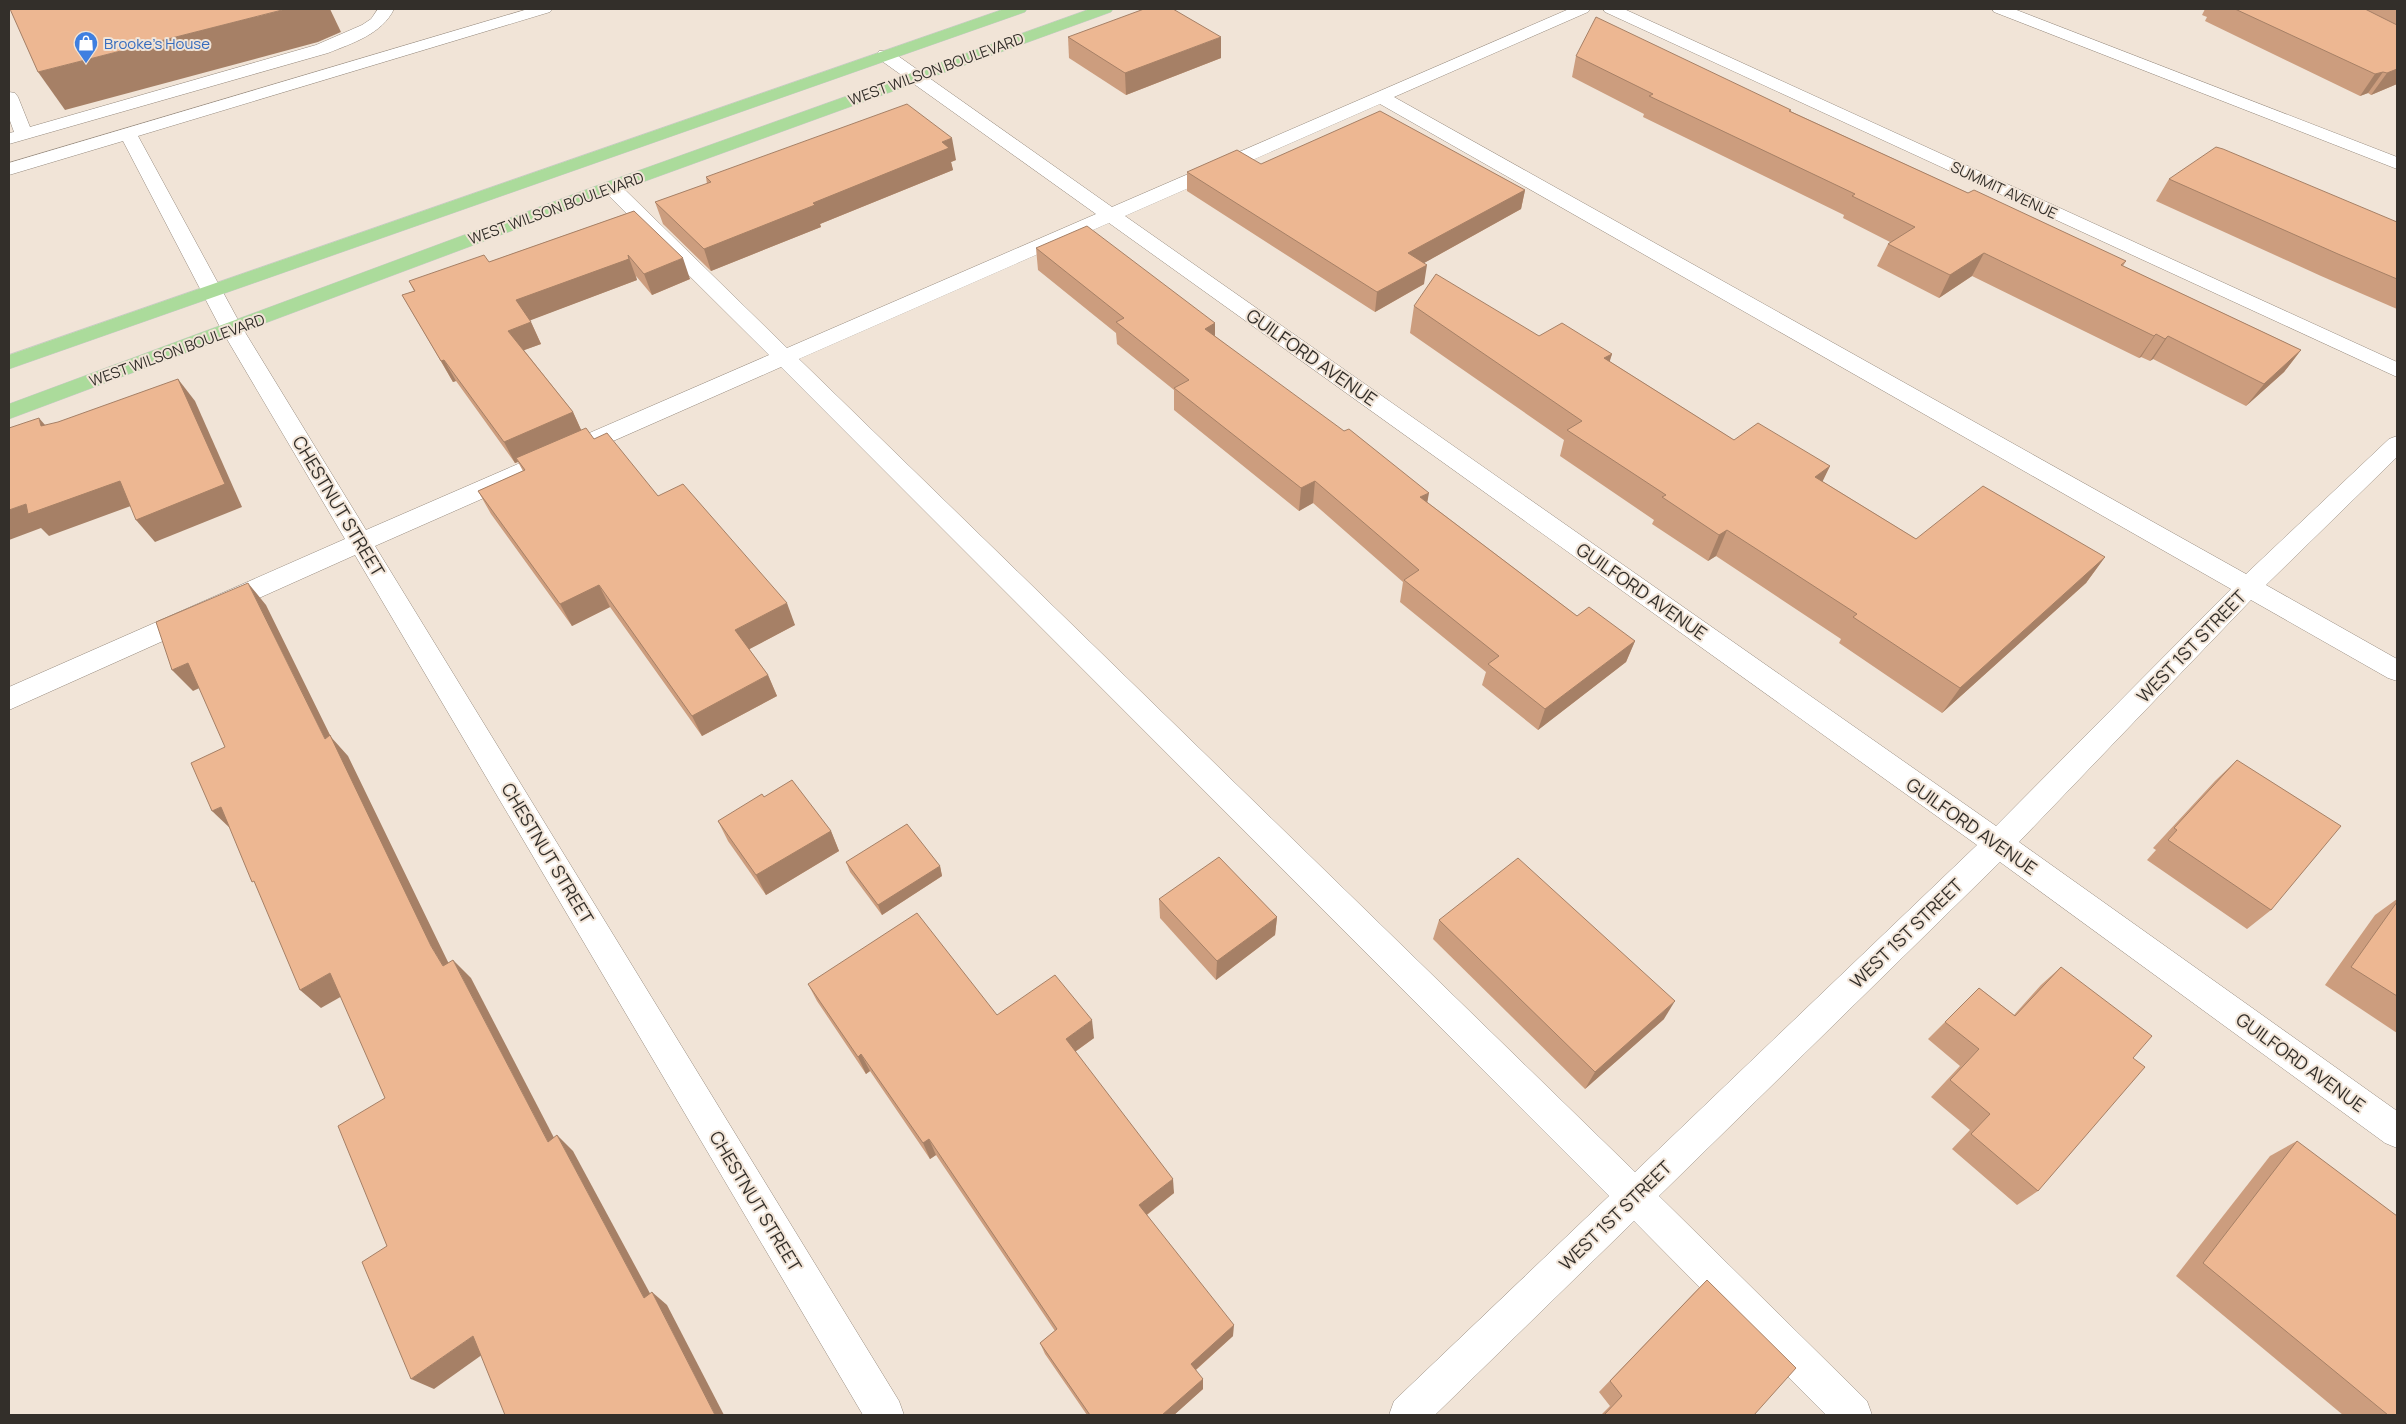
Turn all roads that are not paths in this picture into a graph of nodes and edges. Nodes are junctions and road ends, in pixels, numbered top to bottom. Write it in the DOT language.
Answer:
graph roads {
  1 [pos="386,9"];
  2 [pos="544,9"];
  3 [pos="1019,9"];
  4 [pos="1105,9"];
  5 [pos="1582,9"];
  6 [pos="1611,9"];
  7 [pos="2007,10"];
  8 [pos="885,55"];
  9 [pos="916,76"];
  10 [pos="190,87"];
  11 [pos="1379,96"];
  12 [pos="9,97"];
  13 [pos="203,111"];
  14 [pos="128,134"];
  15 [pos="16,136"];
  16 [pos="2397,164"];
  17 [pos="9,169"];
  18 [pos="611,187"];
  19 [pos="1111,214"];
  20 [pos="212,290"];
  21 [pos="232,329"];
  22 [pos="782,358"];
  23 [pos="9,362"];
  24 [pos="2397,370"];
  25 [pos="9,412"];
  26 [pos="2397,444"];
  27 [pos="361,542"];
  28 [pos="2248,587"];
  29 [pos="2397,671"];
  30 [pos="9,699"];
  31 [pos="1998,844"];
  32 [pos="2397,1131"];
  33 [pos="1634,1196"];
  34 [pos="885,1415"];
  35 [pos="1408,1415"];
  36 [pos="1853,1415"];
  1 -- 10 [label="street"];
  2 -- 13 [label="street"];
  3 -- 8 [label="main road, WEST WILSON BOULEVARD"];
  4 -- 9 [label="main road, WEST WILSON BOULEVARD"];
  5 -- 11 [label="street"];
  6 -- 24 [label="street, SUMMIT AVENUE"];
  7 -- 16 [label="street"];
  8 -- 9 [label="street, GUILFORD AVENUE"];
  8 -- 20 [label="main road, WEST WILSON BOULEVARD"];
  9 -- 18 [label="main road, WEST WILSON BOULEVARD"];
  9 -- 19 [label="street, GUILFORD AVENUE"];
  10 -- 13 [label="street"];
  10 -- 15 [label="street"];
  11 -- 19 [label="street"];
  11 -- 28 [label="street"];
  12 -- 15 [label="street"];
  13 -- 14 [label="street"];
  14 -- 17 [label="street"];
  14 -- 20 [label="street, CHESTNUT STREET"];
  18 -- 21 [label="main road, WEST WILSON BOULEVARD"];
  18 -- 22 [label="street"];
  19 -- 22 [label="street"];
  19 -- 31 [label="street, GUILFORD AVENUE"];
  20 -- 21 [label="street, CHESTNUT STREET"];
  20 -- 23 [label="main road, WEST WILSON BOULEVARD"];
  21 -- 25 [label="main road, WEST WILSON BOULEVARD"];
  21 -- 27 [label="street, CHESTNUT STREET"];
  22 -- 27 [label="street"];
  22 -- 33 [label="street"];
  26 -- 28 [label="street, WEST 1ST STREET"];
  27 -- 30 [label="street"];
  27 -- 34 [label="street, CHESTNUT STREET"];
  28 -- 29 [label="street"];
  28 -- 31 [label="street, WEST 1ST STREET"];
  31 -- 32 [label="street, GUILFORD AVENUE"];
  31 -- 33 [label="street, WEST 1ST STREET"];
  33 -- 35 [label="street, WEST 1ST STREET"];
  33 -- 36 [label="street"];
}
